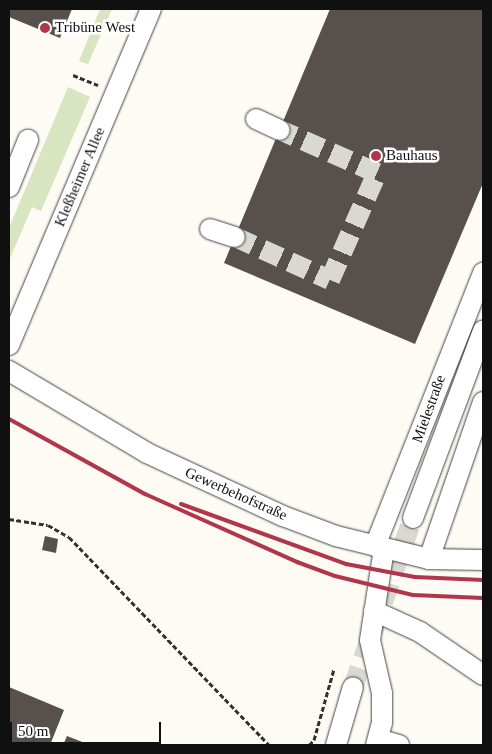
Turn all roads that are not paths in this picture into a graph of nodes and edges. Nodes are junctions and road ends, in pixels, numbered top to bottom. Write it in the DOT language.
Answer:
graph roads {
  1 [pos="151,9"];
  2 [pos="256,120"];
  3 [pos="280,130"];
  4 [pos="28,140"];
  5 [pos="9,187"];
  6 [pos="210,229"];
  7 [pos="235,237"];
  8 [pos="483,273"];
  9 [pos="483,331"];
  10 [pos="9,345"];
  11 [pos="9,371"];
  12 [pos="483,402"];
  13 [pos="413,518"];
  14 [pos="380,547"];
  15 [pos="429,559"];
  16 [pos="483,560"];
  17 [pos="374,611"];
  18 [pos="483,675"];
  19 [pos="353,687"];
  20 [pos="377,742"];
  21 [pos="336,745"];
  22 [pos="399,745"];
  1 -- 10 [label="street, Kleßheimer Allee"];
  2 -- 3 [label="street"];
  4 -- 5 [label="street"];
  6 -- 7 [label="street"];
  8 -- 14 [label="street, Mielestraße"];
  9 -- 13 [label="street, Mielestraße"];
  11 -- 14 [label="street, Gewerbehofstraße"];
  12 -- 15 [label="street"];
  14 -- 15 [label="street, Gewerbehofstraße"];
  14 -- 17 [label="street, Mielestraße"];
  15 -- 16 [label="street, Gewerbehofstraße"];
  17 -- 18 [label="street"];
  17 -- 20 [label="street, Mielestraße"];
  19 -- 21 [label="street"];
  20 -- 22 [label="street"];
}
